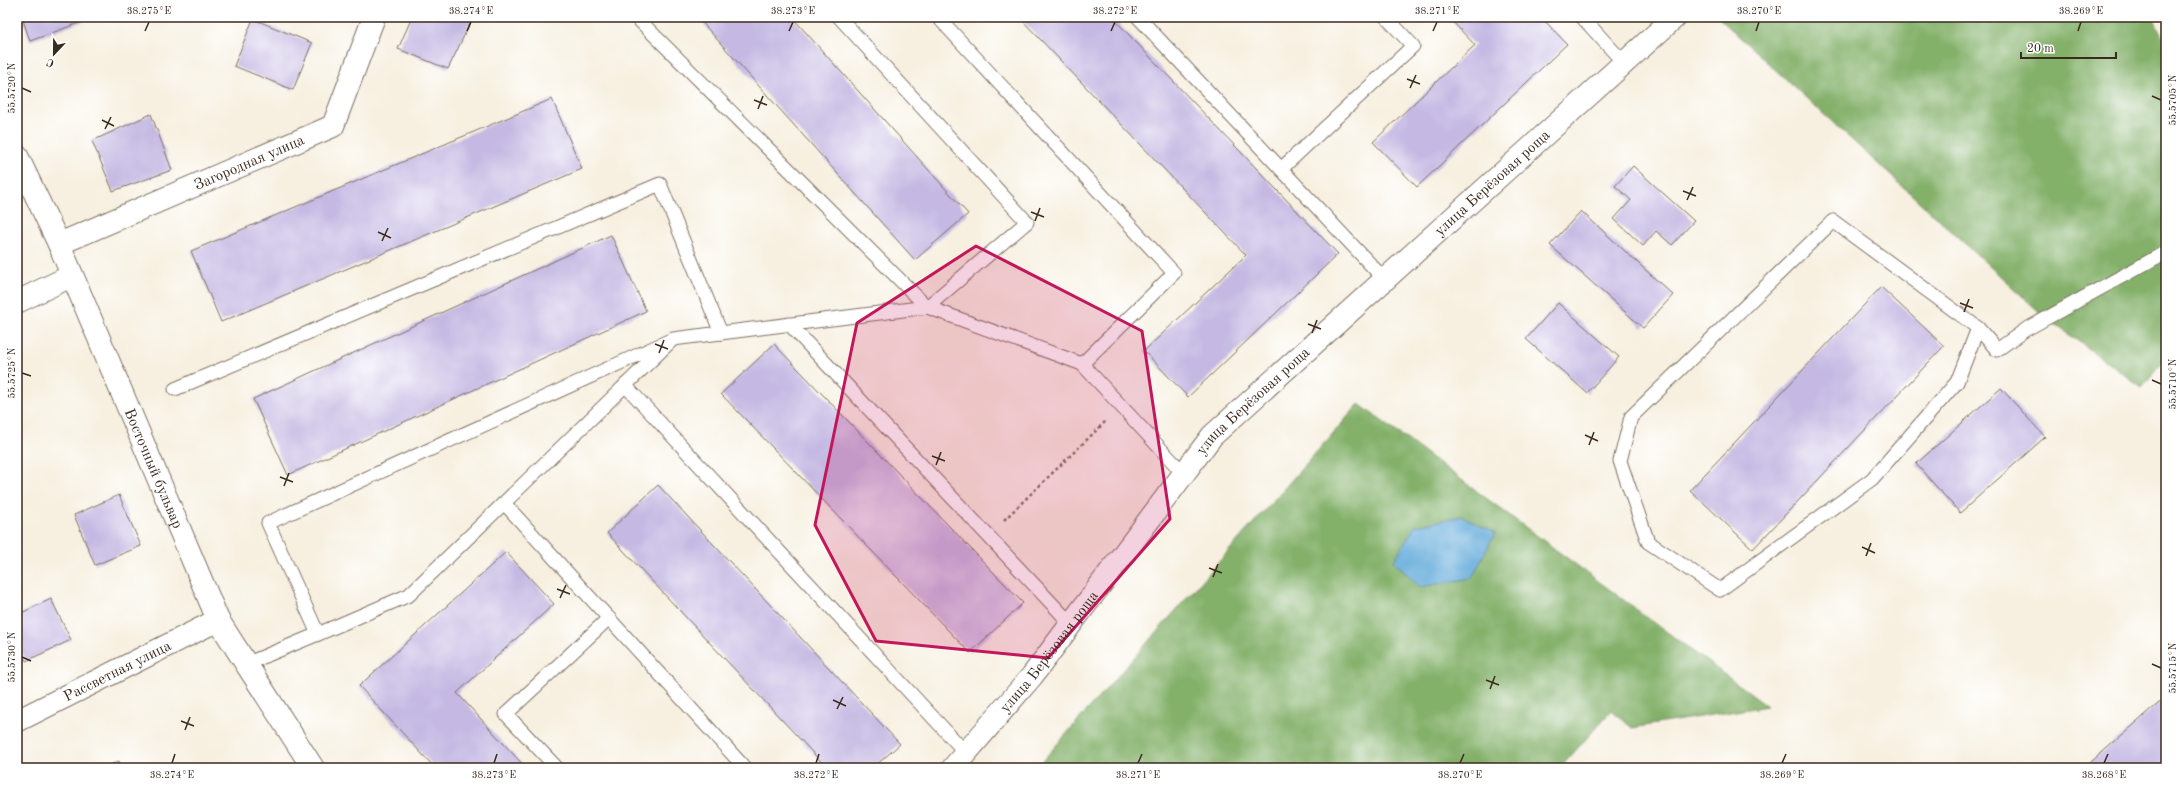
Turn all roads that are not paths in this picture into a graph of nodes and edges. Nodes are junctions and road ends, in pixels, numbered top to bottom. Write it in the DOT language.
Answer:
graph roads {
  1 [pos="374,17"];
  2 [pos="636,17"];
  3 [pos="839,17"];
  4 [pos="938,17"];
  5 [pos="1138,17"];
  6 [pos="1386,17"];
  7 [pos="1582,17"];
  8 [pos="1675,17"];
  9 [pos="1624,63"];
  10 [pos="17,156"];
  11 [pos="1281,169"];
  12 [pos="59,244"];
  13 [pos="2166,252"];
  14 [pos="71,276"];
  15 [pos="1385,280"];
  16 [pos="17,302"];
  17 [pos="927,307"];
  18 [pos="789,324"];
  19 [pos="1978,328"];
  20 [pos="721,333"];
  21 [pos="673,339"];
  22 [pos="1082,364"];
  23 [pos="625,385"];
  24 [pos="175,389"];
  25 [pos="1184,474"];
  26 [pos="504,502"];
  27 [pos="609,618"];
  28 [pos="218,620"];
  29 [pos="1071,624"];
  30 [pos="318,634"];
  31 [pos="246,664"];
  32 [pos="17,721"];
  33 [pos="960,761"];
  34 [pos="312,768"];
  35 [pos="557,768"];
  36 [pos="744,768"];
  1 -- 12 [label="street, Загородная улица"];
  2 -- 17 [label="lane"];
  3 -- 17 [label="lane"];
  4 -- 22 [label="lane"];
  5 -- 11 [label="lane"];
  6 -- 11 [label="lane"];
  7 -- 9 [label="lane"];
  8 -- 9 [label="street, улица Берёзовая роща"];
  9 -- 15 [label="street, улица Берёзовая роща"];
  10 -- 12 [label="street, Восточный бульвар"];
  11 -- 15 [label="lane"];
  12 -- 14 [label="street, Восточный бульвар"];
  13 -- 19 [label="lane"];
  14 -- 16 [label="street"];
  14 -- 28 [label="street, Восточный бульвар"];
  15 -- 25 [label="street, улица Берёзовая роща"];
  17 -- 18 [label="lane"];
  17 -- 22 [label="lane"];
  18 -- 20 [label="lane"];
  18 -- 29 [label="lane"];
  19 -- 19 [label="lane"];
  20 -- 21 [label="lane"];
  20 -- 24 [label="lane"];
  21 -- 23 [label="lane"];
  21 -- 30 [label="lane"];
  22 -- 25 [label="lane"];
  23 -- 26 [label="lane"];
  23 -- 33 [label="lane"];
  25 -- 29 [label="street, улица Берёзовая роща"];
  26 -- 27 [label="lane"];
  26 -- 30 [label="lane"];
  27 -- 35 [label="lane"];
  27 -- 36 [label="lane"];
  28 -- 31 [label="street, Восточный бульвар"];
  28 -- 32 [label="street, Рассветная улица"];
  29 -- 33 [label="street, улица Берёзовая роща"];
  30 -- 31 [label="lane"];
  31 -- 34 [label="street, Восточный бульвар"];
}
